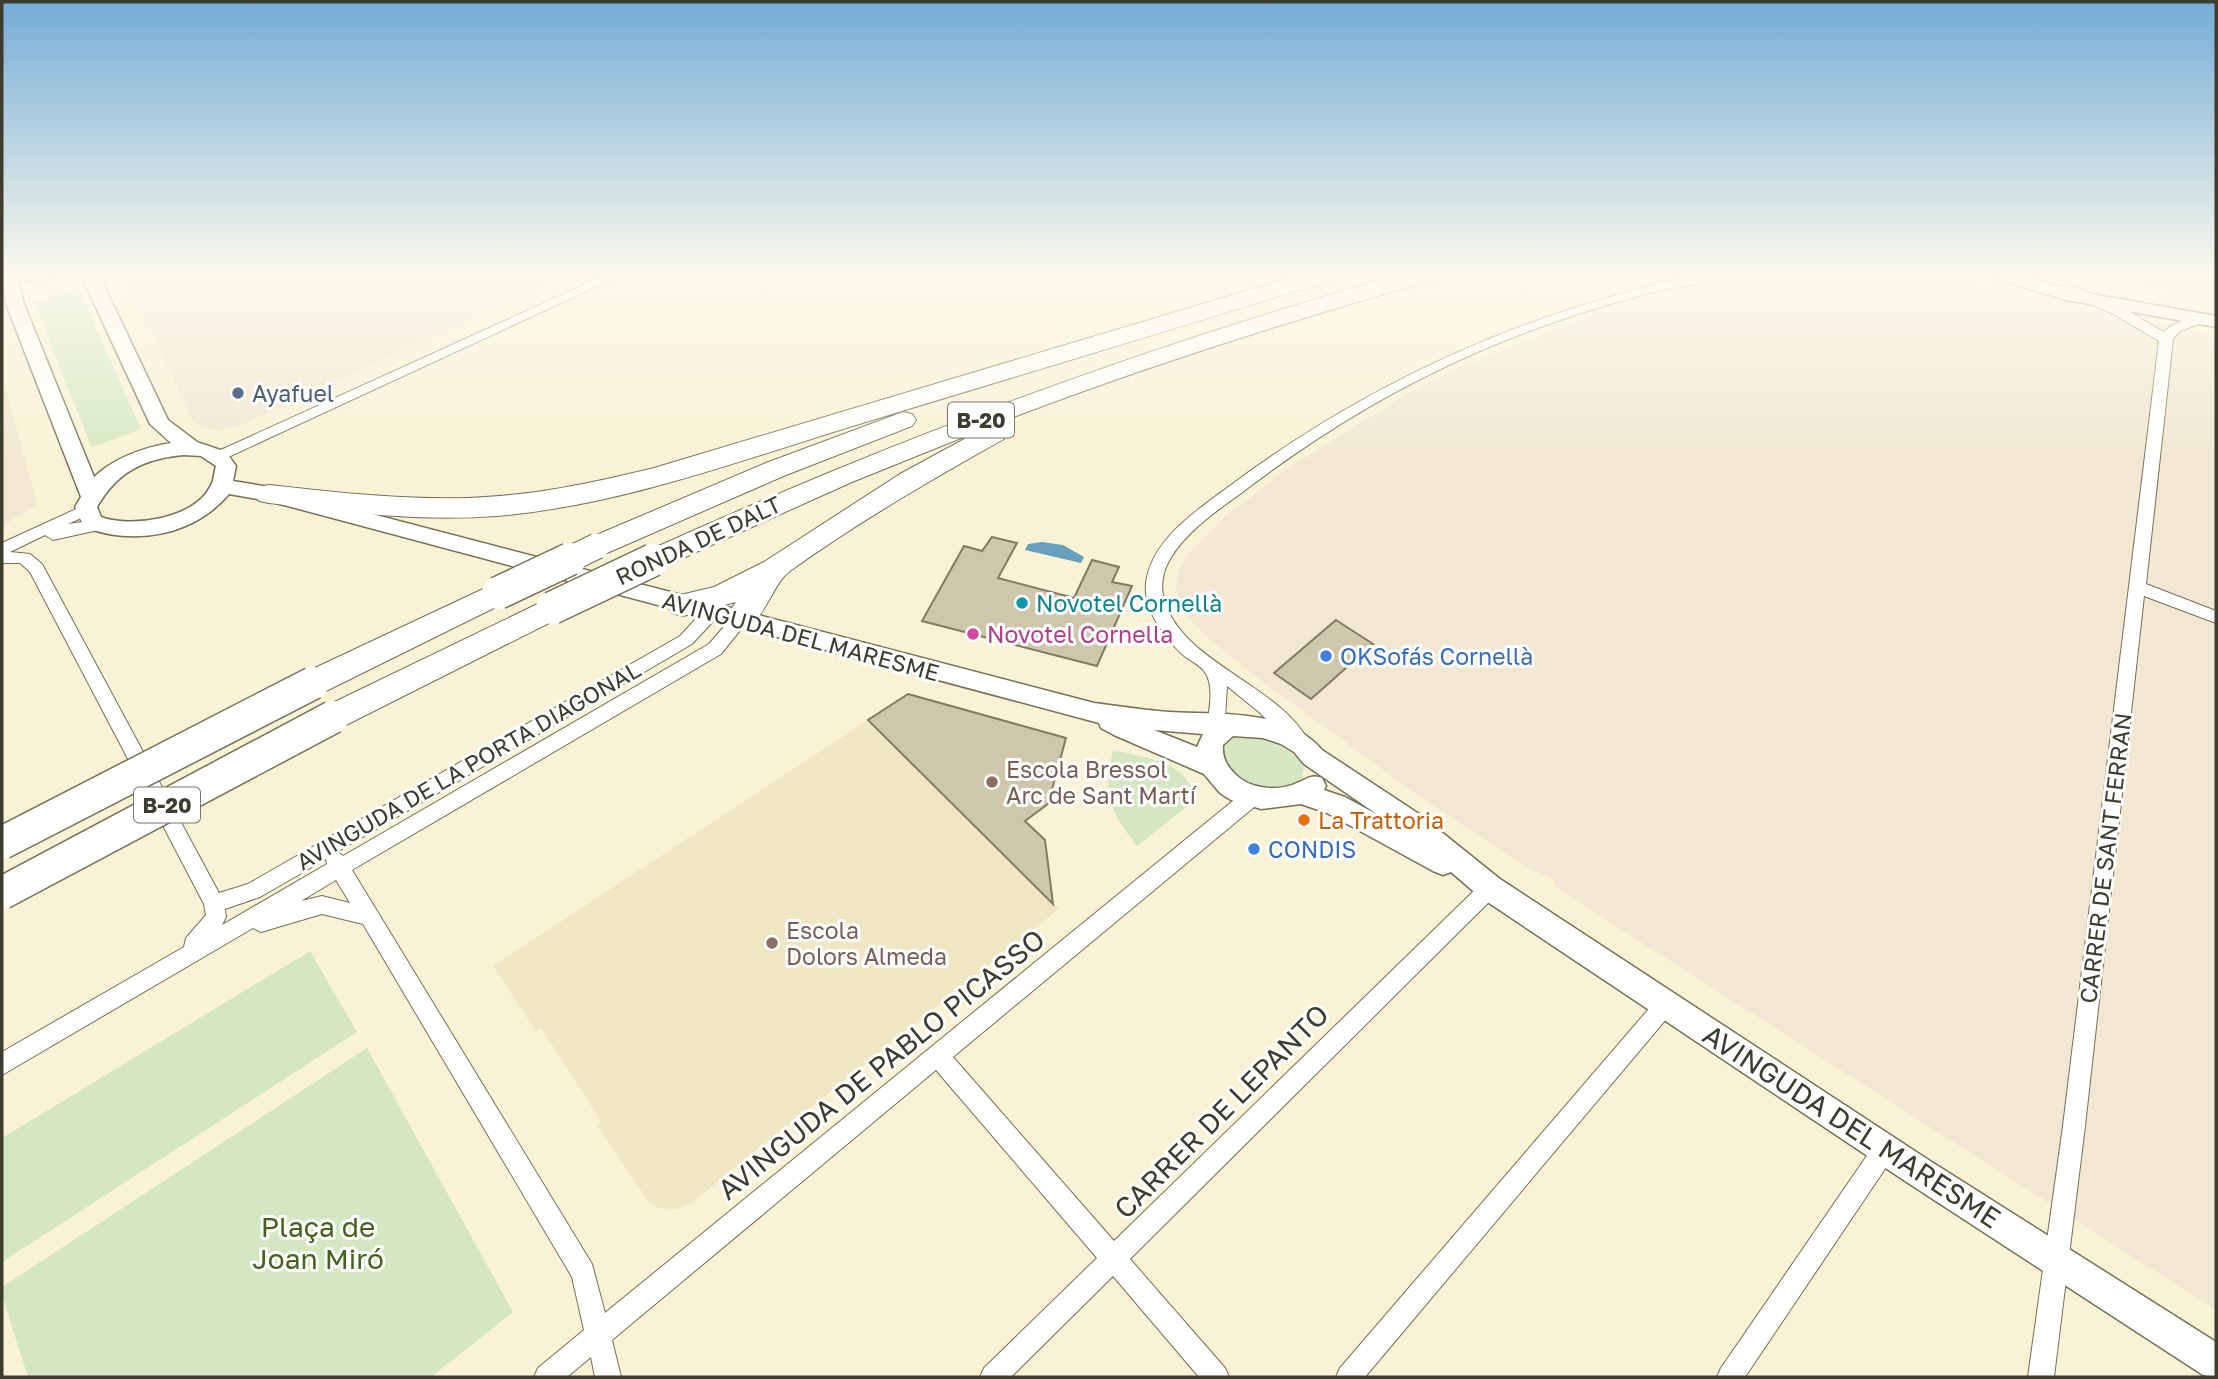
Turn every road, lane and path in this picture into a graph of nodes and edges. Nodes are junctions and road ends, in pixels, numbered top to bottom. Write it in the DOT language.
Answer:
graph roads {
  1 [pos="31,337"];
  2 [pos="119,337"];
  3 [pos="479,337"];
  4 [pos="1118,337"];
  5 [pos="1122,337"];
  6 [pos="1212,337"];
  7 [pos="1232,337"];
  8 [pos="1499,337"];
  9 [pos="2163,337"];
  10 [pos="2166,339"];
  11 [pos="191,448"];
  12 [pos="219,456"];
  13 [pos="223,486"];
  14 [pos="269,495"];
  15 [pos="92,510"];
  16 [pos="2,549"];
  17 [pos="2,557"];
  18 [pos="24,558"];
  19 [pos="777,566"];
  20 [pos="2137,587"];
  21 [pos="683,605"];
  22 [pos="712,612"];
  23 [pos="2216,617"];
  24 [pos="740,619"];
  25 [pos="1213,670"];
  26 [pos="1094,713"];
  27 [pos="1220,728"];
  28 [pos="1308,751"];
  29 [pos="1215,767"];
  30 [pos="1302,794"];
  31 [pos="1252,797"];
  32 [pos="2,843"];
  33 [pos="328,848"];
  34 [pos="340,869"];
  35 [pos="1490,888"];
  36 [pos="2,893"];
  37 [pos="214,903"];
  38 [pos="369,917"];
  39 [pos="212,942"];
  40 [pos="164,969"];
  41 [pos="1666,1004"];
  42 [pos="938,1056"];
  43 [pos="2,1064"];
  44 [pos="1885,1149"];
  45 [pos="1114,1259"];
  46 [pos="2057,1260"];
  47 [pos="598,1336"];
  48 [pos="2216,1362"];
  49 [pos="547,1377"];
  50 [pos="608,1377"];
  51 [pos="993,1377"];
  52 [pos="1216,1377"];
  53 [pos="1349,1377"];
  54 [pos="1730,1377"];
  55 [pos="2041,1377"];
  1 -- 15 [label="main road"];
  2 -- 11 [label="main road"];
  3 -- 12 [label="street"];
  4 -- 14 [label="highway"];
  5 -- 32 [label="highway, RONDA DE DALT / B-20, bridge"];
  6 -- 36 [label="highway, RONDA DE DALT / B-20, bridge"];
  7 -- 19 [label="highway"];
  8 -- 25 [label="street"];
  9 -- 10 [label="street"];
  10 -- 20 [label="street, CARRER DE SANT FERRAN"];
  11 -- 12 [label="main road"];
  11 -- 15 [label="main road"];
  12 -- 13 [label="main road"];
  13 -- 14 [label="main road, AVINGUDA DEL MARESME"];
  13 -- 15 [label="main road"];
  14 -- 21 [label="main road, AVINGUDA DEL MARESME"];
  15 -- 16 [label="street"];
  15 -- 18 [label="street"];
  17 -- 18 [label="street"];
  18 -- 37 [label="street"];
  19 -- 21 [label="highway"];
  19 -- 24 [label="highway"];
  20 -- 23 [label="street"];
  20 -- 46 [label="street, CARRER DE SANT FERRAN"];
  21 -- 22 [label="main road, AVINGUDA DEL MARESME"];
  22 -- 24 [label="main road, AVINGUDA DEL MARESME"];
  22 -- 33 [label="street, AVINGUDA DE LA PORTA DIAGONAL"];
  24 -- 26 [label="main road, AVINGUDA DEL MARESME"];
  24 -- 34 [label="street, AVINGUDA DE LA PORTA DIAGONAL"];
  25 -- 27 [label="street"];
  25 -- 28 [label="street"];
  26 -- 27 [label="main road"];
  26 -- 29 [label="main road"];
  27 -- 28 [label="main road"];
  27 -- 29 [label="main road"];
  28 -- 30 [label="main road"];
  28 -- 35 [label="main road"];
  29 -- 31 [label="main road"];
  30 -- 31 [label="main road"];
  30 -- 35 [label="main road"];
  31 -- 42 [label="street, AVINGUDA DE PABLO PICASSO"];
  33 -- 34 [label="street"];
  33 -- 37 [label="street, AVINGUDA DE LA PORTA DIAGONAL"];
  34 -- 38 [label="street"];
  34 -- 39 [label="street, AVINGUDA DE LA PORTA DIAGONAL"];
  35 -- 41 [label="main road, AVINGUDA DEL MARESME"];
  35 -- 45 [label="street, CARRER DE LEPANTO"];
  37 -- 40 [label="street, AVINGUDA DE LA PORTA DIAGONAL"];
  38 -- 39 [label="street, AVINGUDA DE LA PORTA DIAGONAL"];
  38 -- 47 [label="street"];
  39 -- 40 [label="street, AVINGUDA DE LA PORTA DIAGONAL"];
  40 -- 43 [label="street, AVINGUDA DE LA PORTA DIAGONAL"];
  41 -- 44 [label="main road, AVINGUDA DEL MARESME"];
  41 -- 53 [label="street"];
  42 -- 45 [label="street"];
  42 -- 47 [label="street, AVINGUDA DE PABLO PICASSO"];
  44 -- 46 [label="main road, AVINGUDA DEL MARESME"];
  44 -- 54 [label="street"];
  45 -- 51 [label="street, CARRER DE LEPANTO"];
  45 -- 52 [label="street"];
  46 -- 48 [label="main road, AVINGUDA DEL MARESME"];
  46 -- 55 [label="street, CARRER DE SANT FERRAN"];
  47 -- 49 [label="street, AVINGUDA DE PABLO PICASSO"];
  47 -- 50 [label="street"];
}
